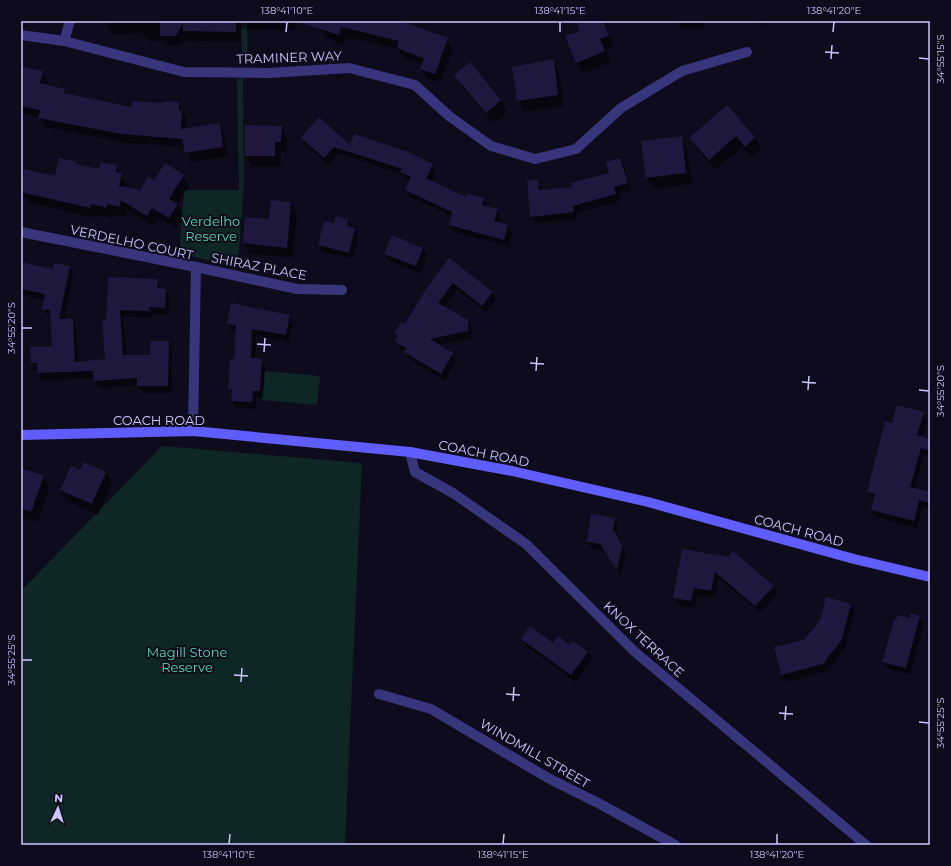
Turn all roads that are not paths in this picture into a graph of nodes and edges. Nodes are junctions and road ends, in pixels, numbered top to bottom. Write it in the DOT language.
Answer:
graph roads {
  1 [pos="70,21"];
  2 [pos="21,35"];
  3 [pos="64,41"];
  4 [pos="747,52"];
  5 [pos="21,232"];
  6 [pos="196,267"];
  7 [pos="342,290"];
  8 [pos="193,431"];
  9 [pos="21,435"];
  10 [pos="410,452"];
  11 [pos="930,577"];
  12 [pos="379,694"];
  13 [pos="675,845"];
  14 [pos="866,845"];
  1 -- 3 [label="street"];
  2 -- 3 [label="street, TRAMINER WAY"];
  3 -- 4 [label="street, TRAMINER WAY"];
  5 -- 6 [label="street, VERDELHO COURT"];
  6 -- 7 [label="street, SHIRAZ PLACE"];
  6 -- 8 [label="street, VERDELHO COURT"];
  8 -- 9 [label="street, COACH ROAD"];
  8 -- 10 [label="street, COACH ROAD"];
  10 -- 11 [label="street, COACH ROAD"];
  10 -- 14 [label="street, KNOX TERRACE"];
  12 -- 13 [label="street, WINDMILL STREET"];
}
